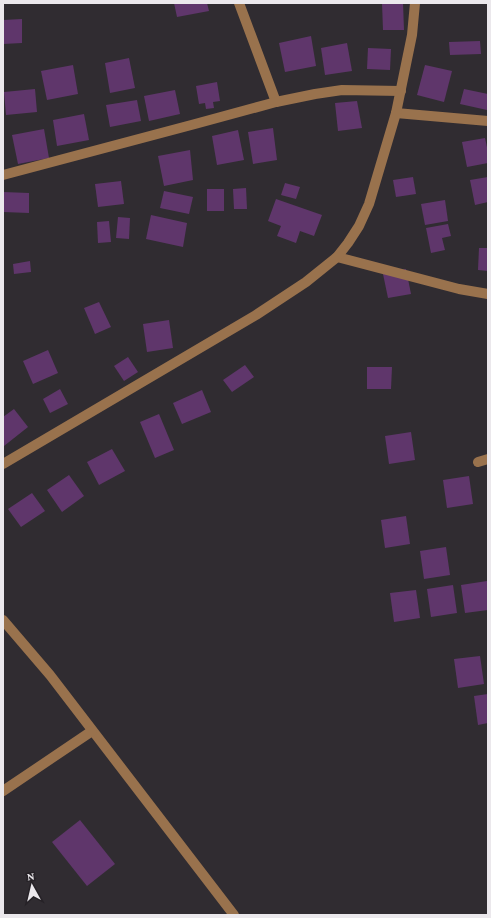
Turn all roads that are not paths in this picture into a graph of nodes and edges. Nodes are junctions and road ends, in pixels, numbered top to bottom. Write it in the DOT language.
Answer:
graph roads {
  1 [pos="239,3"];
  2 [pos="415,3"];
  3 [pos="401,91"];
  4 [pos="276,102"];
  5 [pos="396,113"];
  6 [pos="488,121"];
  7 [pos="3,174"];
  8 [pos="337,257"];
  9 [pos="488,294"];
  10 [pos="3,464"];
  11 [pos="3,620"];
  12 [pos="92,731"];
  13 [pos="3,790"];
  14 [pos="234,915"];
  1 -- 4 [label="street"];
  2 -- 3 [label="street"];
  3 -- 4 [label="street"];
  3 -- 5 [label="street"];
  4 -- 7 [label="street"];
  5 -- 6 [label="street"];
  5 -- 8 [label="street"];
  8 -- 9 [label="street"];
  8 -- 10 [label="street"];
  11 -- 12 [label="street"];
  12 -- 13 [label="street"];
  12 -- 14 [label="street"];
}
